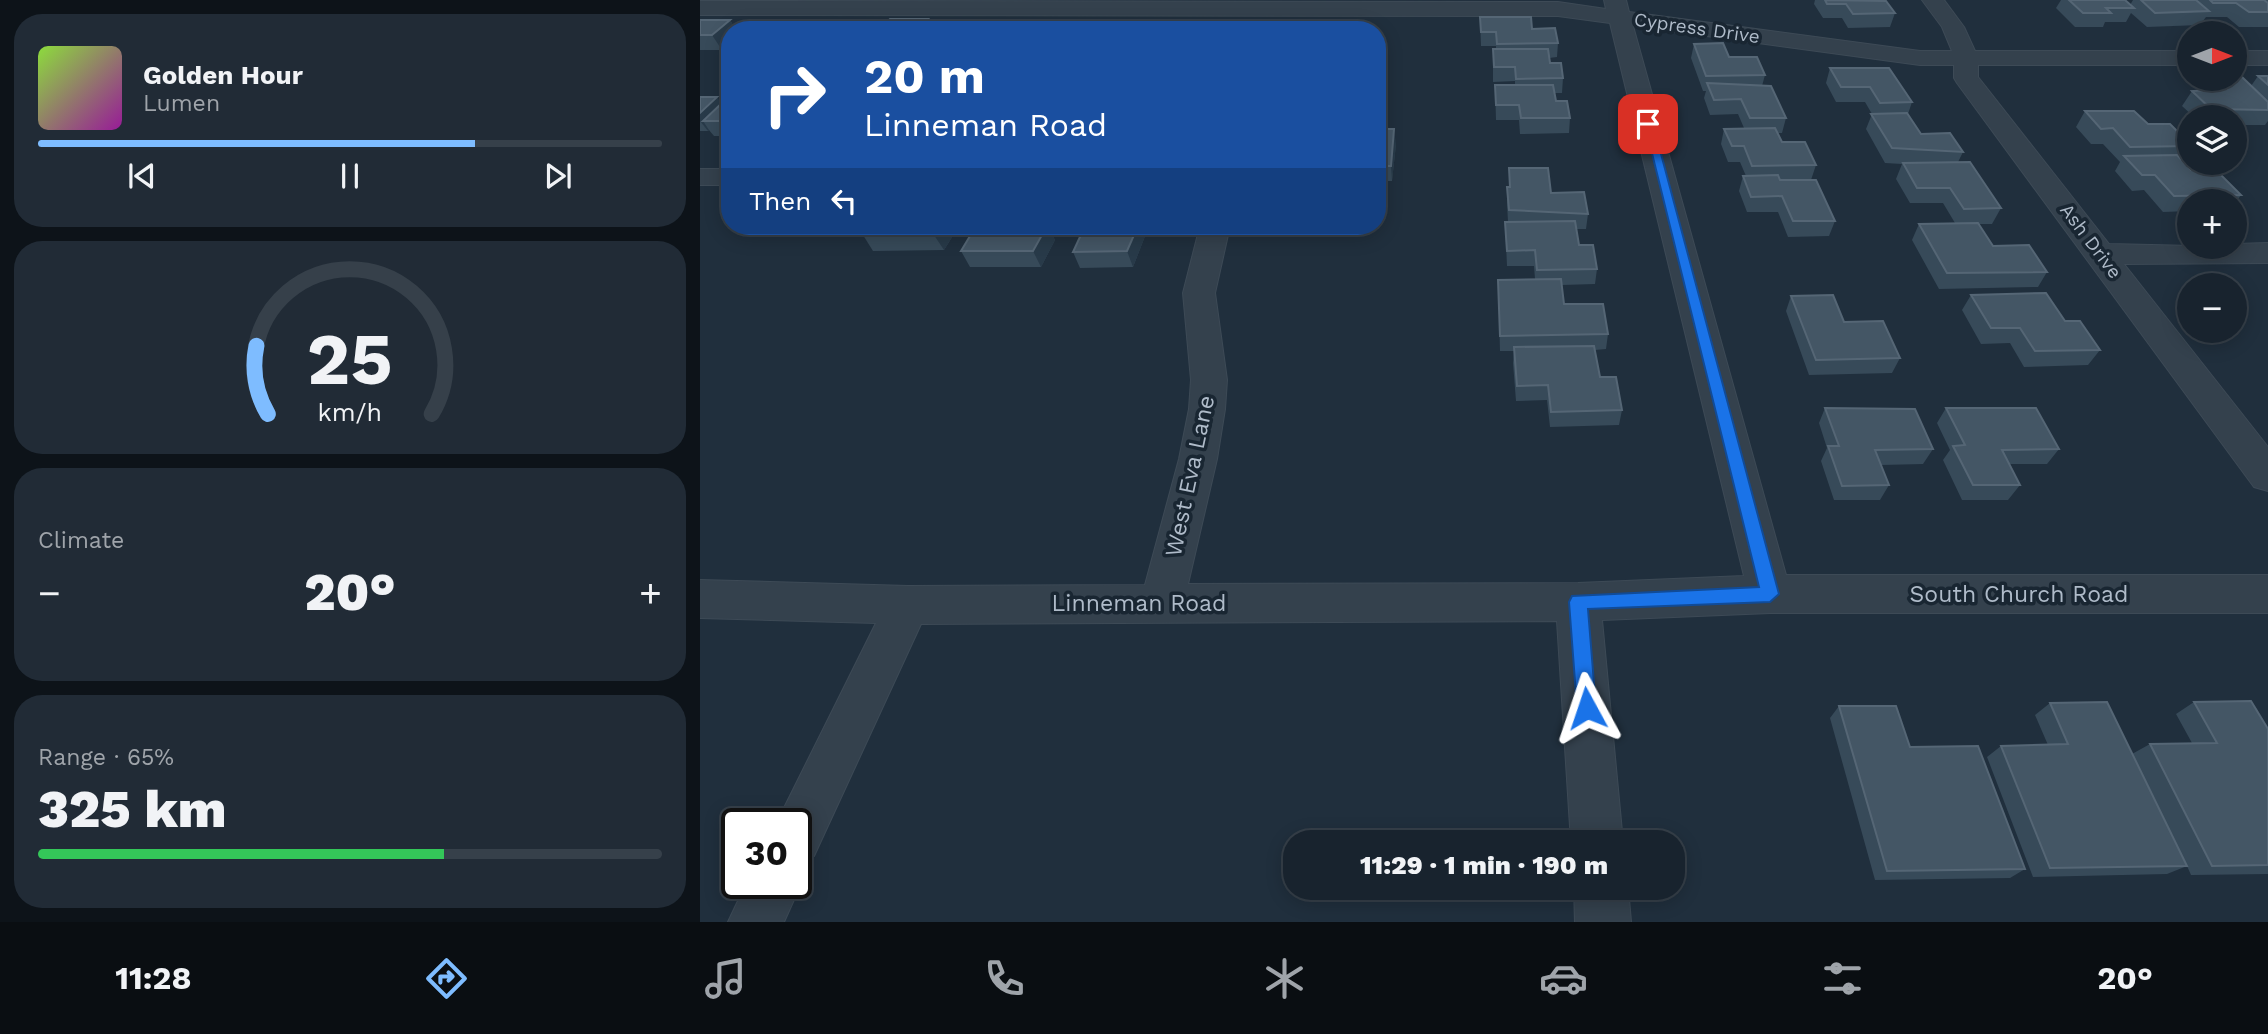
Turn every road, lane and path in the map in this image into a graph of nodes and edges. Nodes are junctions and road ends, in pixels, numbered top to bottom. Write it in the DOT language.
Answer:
graph roads {
  1 [pos="1933,0"];
  2 [pos="987,3"];
  3 [pos="700,8"];
  4 [pos="1617,9"];
  5 [pos="1275,19"];
  6 [pos="2177,58"];
  7 [pos="2247,58"];
  8 [pos="2268,58"];
  9 [pos="1967,59"];
  10 [pos="700,177"];
  11 [pos="721,177"];
  12 [pos="1213,235"];
  13 [pos="2268,253"];
  14 [pos="2100,254"];
  15 [pos="2268,476"];
  16 [pos="1770,594"];
  17 [pos="2268,594"];
  18 [pos="700,599"];
  19 [pos="1162,602"];
  20 [pos="1578,602"];
  21 [pos="908,605"];
  22 [pos="810,808"];
  23 [pos="1596,830"];
  24 [pos="767,899"];
  25 [pos="1602,900"];
  26 [pos="756,922"];
  27 [pos="1603,922"];
  1 -- 9 [label="street, Ash Drive"];
  2 -- 3 [label="street, Cypress Drive"];
  2 -- 5 [label="street, Cypress Drive"];
  4 -- 5 [label="street, Cypress Drive"];
  4 -- 9 [label="street, Cypress Drive"];
  4 -- 16 [label="street"];
  6 -- 9 [label="street, Cypress Drive"];
  7 -- 8 [label="street"];
  9 -- 14 [label="street, Ash Drive"];
  10 -- 11 [label="street"];
  12 -- 19 [label="street, West Eva Lane"];
  13 -- 14 [label="street"];
  14 -- 15 [label="street, Ash Drive"];
  16 -- 17 [label="street, South Church Road"];
  16 -- 20 [label="street, Linneman Road"];
  18 -- 21 [label="street, Linneman Road"];
  19 -- 20 [label="street, Linneman Road"];
  19 -- 21 [label="street, Linneman Road"];
  20 -- 23 [label="street"];
  21 -- 22 [label="street"];
  24 -- 26 [label="street"];
  25 -- 27 [label="street"];
}
